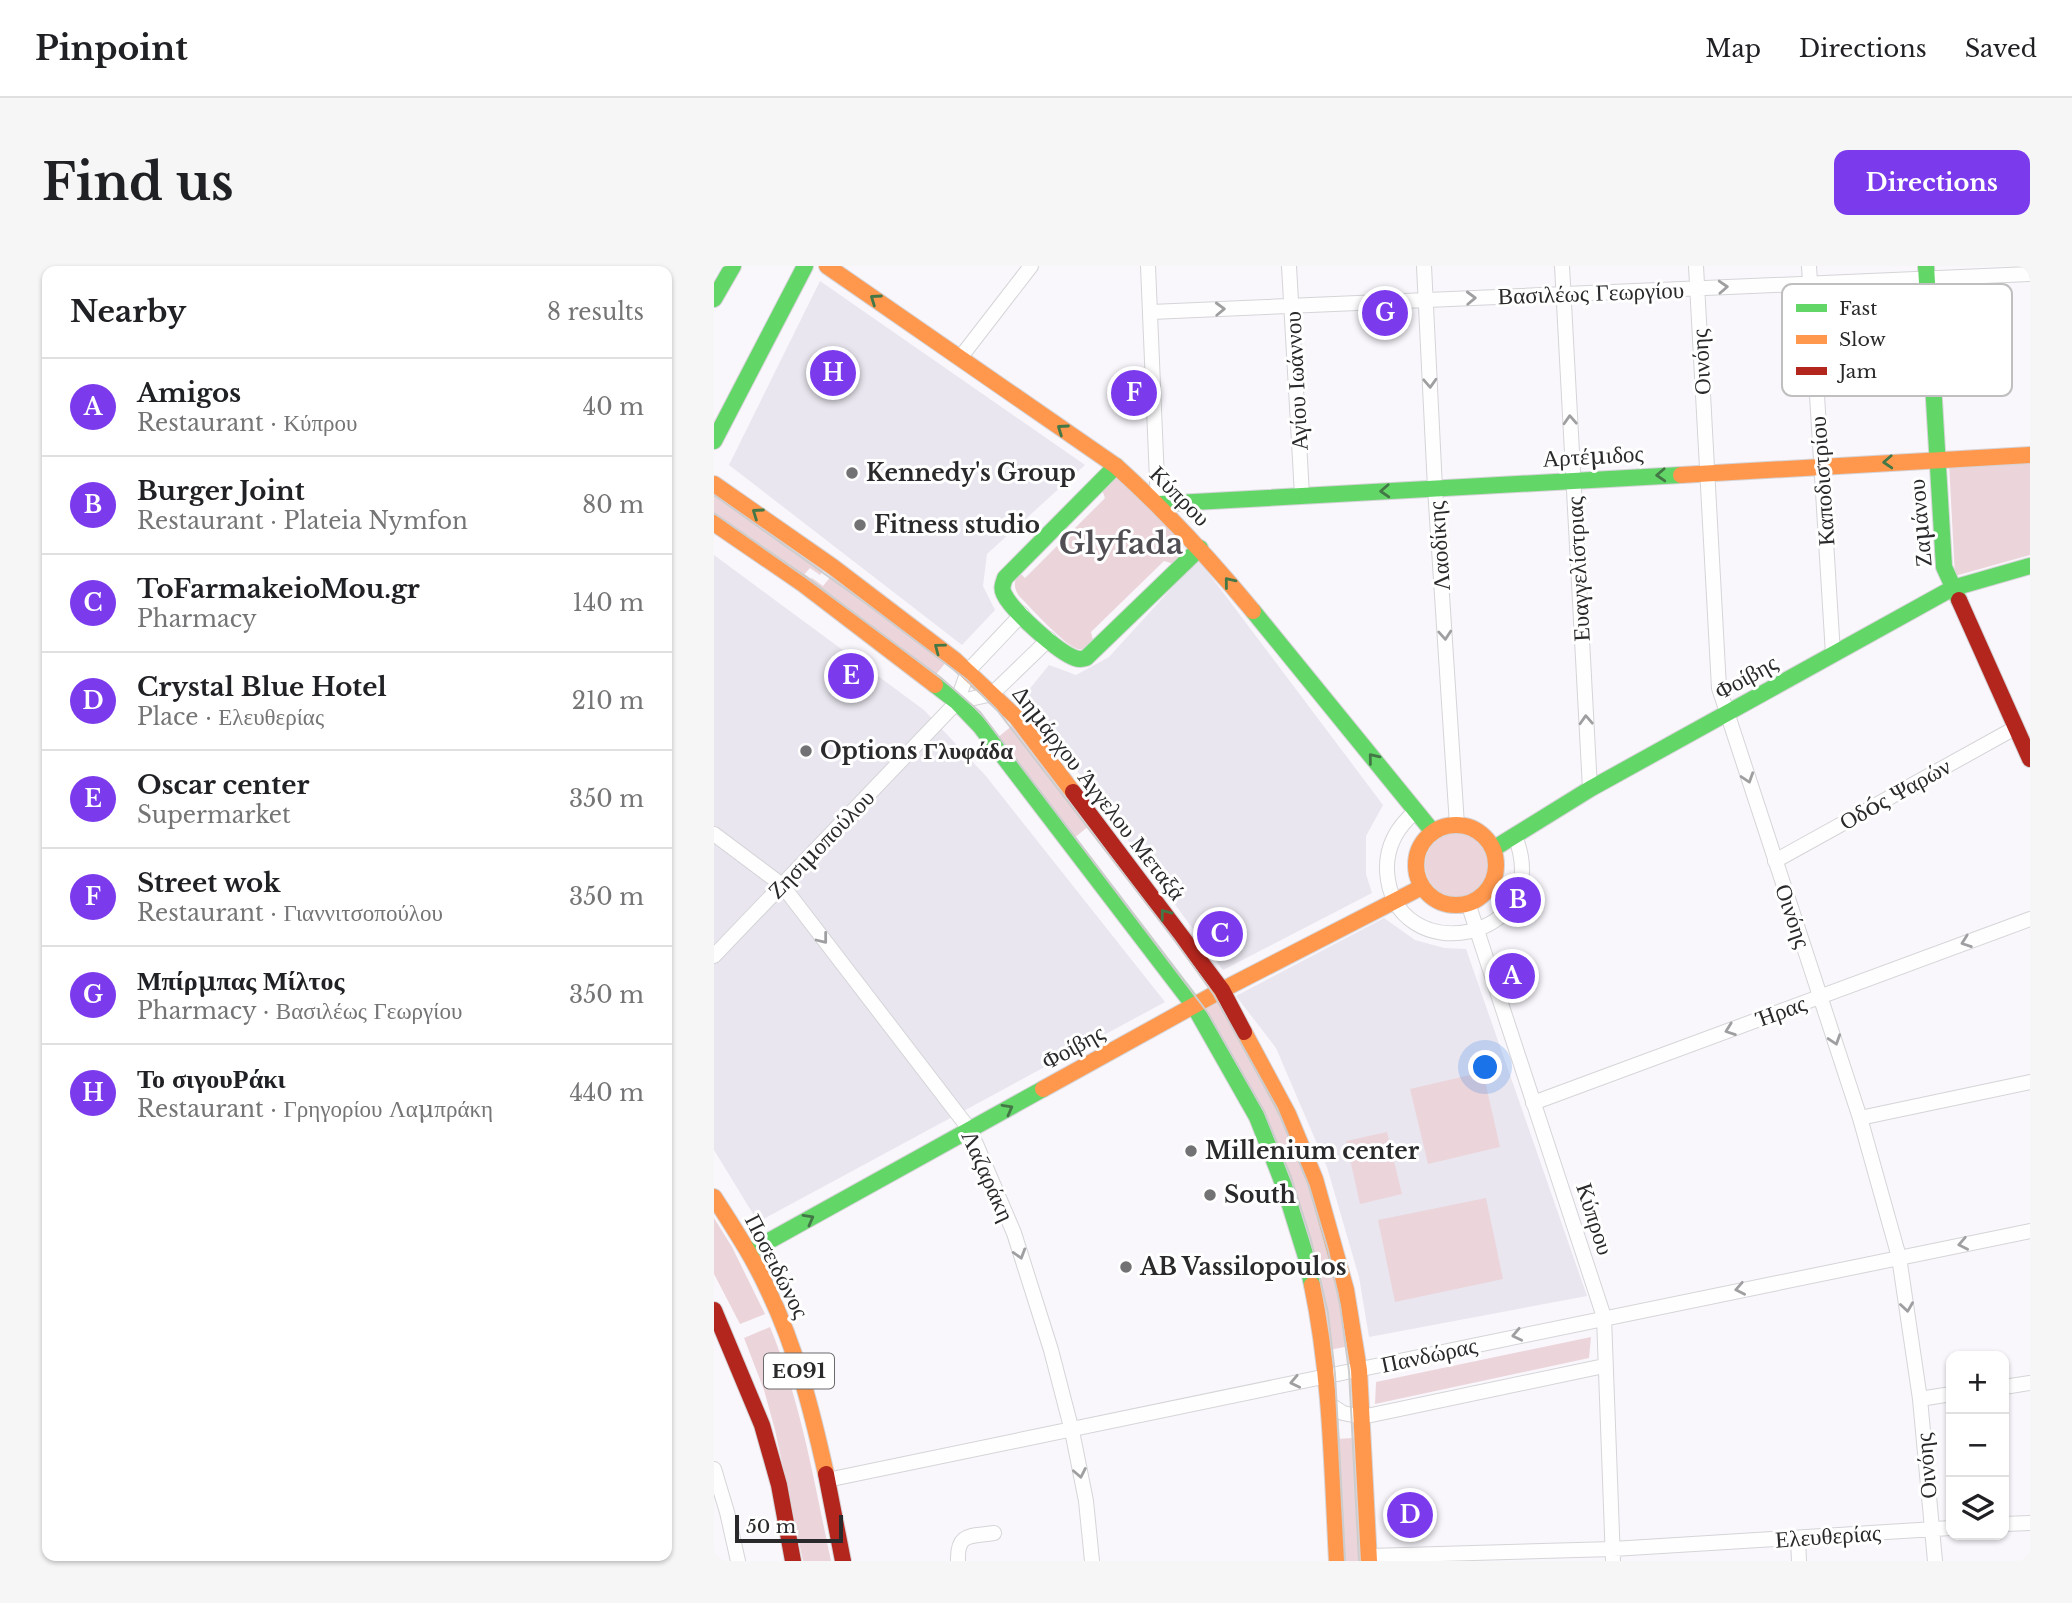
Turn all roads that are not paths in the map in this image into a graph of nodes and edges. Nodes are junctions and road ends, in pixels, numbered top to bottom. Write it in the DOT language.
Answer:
graph roads {
  1 [pos="733,266"];
  2 [pos="805,266"];
  3 [pos="827,266"];
  4 [pos="1031,266"];
  5 [pos="1149,266"];
  6 [pos="1289,266"];
  7 [pos="1424,266"];
  8 [pos="1562,266"];
  9 [pos="1696,266"];
  10 [pos="1809,266"];
  11 [pos="1926,272"];
  12 [pos="2030,274"];
  13 [pos="1810,283"];
  14 [pos="1782,284"];
  15 [pos="1787,284"];
  16 [pos="1697,288"];
  17 [pos="1563,294"];
  18 [pos="714,299"];
  19 [pos="1425,300"];
  20 [pos="1292,306"];
  21 [pos="1151,312"];
  22 [pos="960,358"];
  23 [pos="1817,396"];
  24 [pos="1934,396"];
  25 [pos="714,441"];
  26 [pos="2030,454"];
  27 [pos="1938,460"];
  28 [pos="1116,466"];
  29 [pos="1822,466"];
  30 [pos="1707,473"];
  31 [pos="1573,480"];
  32 [pos="714,484"];
  33 [pos="1435,488"];
  34 [pos="1303,495"];
  35 [pos="1158,503"];
  36 [pos="714,523"];
  37 [pos="1200,548"];
  38 [pos="2030,566"];
  39 [pos="1952,588"];
  40 [pos="1022,614"];
  41 [pos="1049,639"];
  42 [pos="1833,654"];
  43 [pos="968,671"];
  44 [pos="992,694"];
  45 [pos="957,702"];
  46 [pos="1727,713"];
  47 [pos="2015,728"];
  48 [pos="2030,759"];
  49 [pos="1590,789"];
  50 [pos="1416,811"];
  51 [pos="1457,825"];
  52 [pos="1433,832"];
  53 [pos="714,834"];
  54 [pos="1515,836"];
  55 [pos="1493,849"];
  56 [pos="1775,861"];
  57 [pos="782,886"];
  58 [pos="1422,887"];
  59 [pos="1396,901"];
  60 [pos="1468,903"];
  61 [pos="2030,919"];
  62 [pos="1478,931"];
  63 [pos="714,956"];
  64 [pos="1222,990"];
  65 [pos="1820,996"];
  66 [pos="1194,1006"];
  67 [pos="2030,1082"];
  68 [pos="1533,1103"];
  69 [pos="1860,1118"];
  70 [pos="970,1130"];
  71 [pos="714,1197"];
  72 [pos="2030,1231"];
  73 [pos="749,1252"];
  74 [pos="1899,1257"];
  75 [pos="714,1310"];
  76 [pos="1604,1317"];
  77 [pos="1604,1366"];
  78 [pos="1359,1370"];
  79 [pos="1327,1375"];
  80 [pos="2030,1383"];
  81 [pos="2009,1386"];
  82 [pos="1946,1395"];
  83 [pos="1920,1399"];
  84 [pos="1329,1404"];
  85 [pos="1362,1417"];
  86 [pos="1072,1431"];
  87 [pos="714,1469"];
  88 [pos="827,1480"];
  89 [pos="2030,1523"];
  90 [pos="2009,1524"];
  91 [pos="1946,1528"];
  92 [pos="1931,1529"];
  93 [pos="994,1533"];
  94 [pos="1798,1539"];
  95 [pos="1613,1555"];
  96 [pos="1369,1559"];
  97 [pos="738,1561"];
  98 [pos="793,1561"];
  99 [pos="843,1561"];
  100 [pos="958,1561"];
  101 [pos="1092,1561"];
  102 [pos="1337,1561"];
  103 [pos="1800,1561"];
  104 [pos="1935,1561"];
  1 -- 18 [label="main road"];
  2 -- 25 [label="main road"];
  22 -- 3 [label="main road, Κύπρου, one-way"];
  4 -- 22 [label="street"];
  5 -- 21 [label="street"];
  6 -- 20 [label="street, Αγίου Ιωάννου"];
  7 -- 19 [label="street, Λαοδίκης"];
  8 -- 17 [label="street, Ευαγγελίστριας"];
  9 -- 16 [label="street, Οινόης"];
  10 -- 13 [label="street, Καποδιστρίου"];
  11 -- 12 [label="street, Βασιλέως Γεωργίου"];
  11 -- 13 [label="street, Βασιλέως Γεωργίου"];
  15 -- 13 [label="street, Βασιλέως Γεωργίου, one-way"];
  16 -- 14 [label="street, Βασιλέως Γεωργίου, one-way"];
  16 -- 17 [label="street, Βασιλέως Γεωργίου"];
  16 -- 30 [label="street, Οινόης"];
  19 -- 17 [label="street, Βασιλέως Γεωργίου, one-way"];
  31 -- 17 [label="street, Ευαγγελίστριας, one-way"];
  19 -- 20 [label="street, Βασιλέως Γεωργίου"];
  19 -- 33 [label="street, Λαοδίκης, one-way"];
  21 -- 20 [label="street, Βασιλέως Γεωργίου, one-way"];
  20 -- 34 [label="street, Αγίου Ιωάννου"];
  21 -- 35 [label="street"];
  28 -- 22 [label="main road, Κύπρου, one-way"];
  23 -- 29 [label="street, Καποδιστρίου"];
  24 -- 27 [label="main road, Ζαμάνου"];
  26 -- 27 [label="main road, Αρτέμιδος"];
  27 -- 29 [label="main road, Αρτέμιδος, one-way"];
  27 -- 39 [label="main road, Ζαμάνου"];
  28 -- 35 [label="main road, Κύπρου"];
  28 -- 40 [label="main road"];
  29 -- 30 [label="main road, Αρτέμιδος"];
  29 -- 42 [label="street, Καποδιστρίου"];
  30 -- 31 [label="main road, Αρτέμιδος, one-way"];
  30 -- 46 [label="street, Οινόης"];
  31 -- 33 [label="main road, Αρτέμιδος"];
  49 -- 31 [label="street, Ευαγγελίστριας, one-way"];
  43 -- 32 [label="main road, Δημάρχου Άγγελου Μεταξά, one-way"];
  33 -- 34 [label="main road, Αρτέμιδος, one-way"];
  33 -- 51 [label="street, Λαοδίκης, one-way"];
  34 -- 35 [label="main road, Αρτέμιδος"];
  35 -- 37 [label="main road, Κύπρου"];
  36 -- 45 [label="main road"];
  37 -- 41 [label="main road"];
  50 -- 37 [label="main road, Κύπρου, one-way"];
  38 -- 39 [label="main road, Φοίβης"];
  39 -- 42 [label="main road, Φοίβης"];
  39 -- 47 [label="main road, Ζαμάνου"];
  40 -- 41 [label="main road"];
  40 -- 43 [label="street, Ζησιμοπούλου"];
  41 -- 44 [label="street"];
  42 -- 46 [label="main road, Φοίβης"];
  43 -- 44 [label="main road, Δημάρχου Άγγελου Μεταξά"];
  43 -- 45 [label="street, Ζησιμοπούλου"];
  44 -- 45 [label="street"];
  64 -- 44 [label="main road, Δημάρχου Άγγελου Μεταξά, one-way"];
  45 -- 57 [label="street, Ζησιμοπούλου"];
  45 -- 66 [label="main road"];
  46 -- 49 [label="main road, Φοίβης"];
  46 -- 56 [label="street, Οινόης, one-way"];
  47 -- 48 [label="main road, Ζαμάνου"];
  47 -- 56 [label="street, Οδóς Ψαρών"];
  49 -- 54 [label="main road, Φοίβης"];
  50 -- 52 [label="main road, Κύπρου"];
  50 -- 59 [label="street"];
  51 -- 52 [label="main road"];
  51 -- 55 [label="main road"];
  52 -- 58 [label="main road"];
  53 -- 57 [label="street, Λαζαράκη"];
  54 -- 55 [label="main road, Φοίβης"];
  54 -- 62 [label="street"];
  55 -- 60 [label="main road"];
  56 -- 65 [label="street, Οινόης"];
  57 -- 63 [label="street, Ζησιμοπούλου"];
  57 -- 70 [label="street, Λαζαράκη, one-way"];
  58 -- 59 [label="main road, Φοίβης"];
  58 -- 60 [label="main road"];
  59 -- 62 [label="street"];
  59 -- 64 [label="main road, Φοίβης"];
  60 -- 62 [label="street, Κύπρου"];
  61 -- 65 [label="street, Ήρας, one-way"];
  62 -- 68 [label="street, Κύπρου"];
  64 -- 66 [label="main road, Φοίβης"];
  64 -- 78 [label="main road, Δημάρχου Άγγελου Μεταξά"];
  65 -- 68 [label="street, Ήρας, one-way"];
  65 -- 69 [label="street, Οινόης, one-way"];
  70 -- 66 [label="main road, Φοίβης, one-way"];
  66 -- 79 [label="main road"];
  67 -- 69 [label="street"];
  68 -- 76 [label="street, Κύπρου"];
  69 -- 74 [label="street, Οινόης"];
  73 -- 70 [label="main road, Φοίβης, one-way"];
  70 -- 86 [label="street, Λαζαράκη, one-way"];
  71 -- 73 [label="main road, Ποσειδώνος / ΕΟ91"];
  72 -- 74 [label="street, Πανδώρας, one-way"];
  73 -- 88 [label="main road, Ποσειδώνος / ΕΟ91"];
  74 -- 76 [label="street, Πανδώρας, one-way"];
  74 -- 83 [label="street, Οινόης, one-way"];
  75 -- 98 [label="main road, ΕΟ91"];
  76 -- 77 [label="street, Κύπρου"];
  76 -- 78 [label="street, Πανδώρας, one-way"];
  77 -- 85 [label="street"];
  77 -- 95 [label="street, Κύπρου"];
  78 -- 79 [label="street, Πανδώρας"];
  78 -- 85 [label="main road, Δημάρχου Άγγελου Μεταξά"];
  79 -- 84 [label="main road"];
  79 -- 86 [label="street, Πανδώρας, one-way"];
  80 -- 81 [label="street"];
  82 -- 83 [label="street"];
  83 -- 92 [label="street, Οινόης"];
  84 -- 85 [label="street"];
  84 -- 102 [label="main road"];
  85 -- 96 [label="main road, Δημάρχου Άγγελου Μεταξά"];
  86 -- 88 [label="street, Πανδώρας"];
  86 -- 101 [label="street, Λαζαράκη, one-way"];
  87 -- 97 [label="street"];
  88 -- 99 [label="main road, Ποσειδώνος / ΕΟ91"];
  89 -- 90 [label="street"];
  91 -- 92 [label="street, Ελευθερίας"];
  92 -- 94 [label="street, Ελευθερίας"];
  92 -- 104 [label="street, Οινόης"];
  93 -- 100 [label="street"];
  94 -- 95 [label="street, Ελευθερίας"];
  94 -- 103 [label="street"];
  95 -- 96 [label="street, Ελευθερίας"];
}
